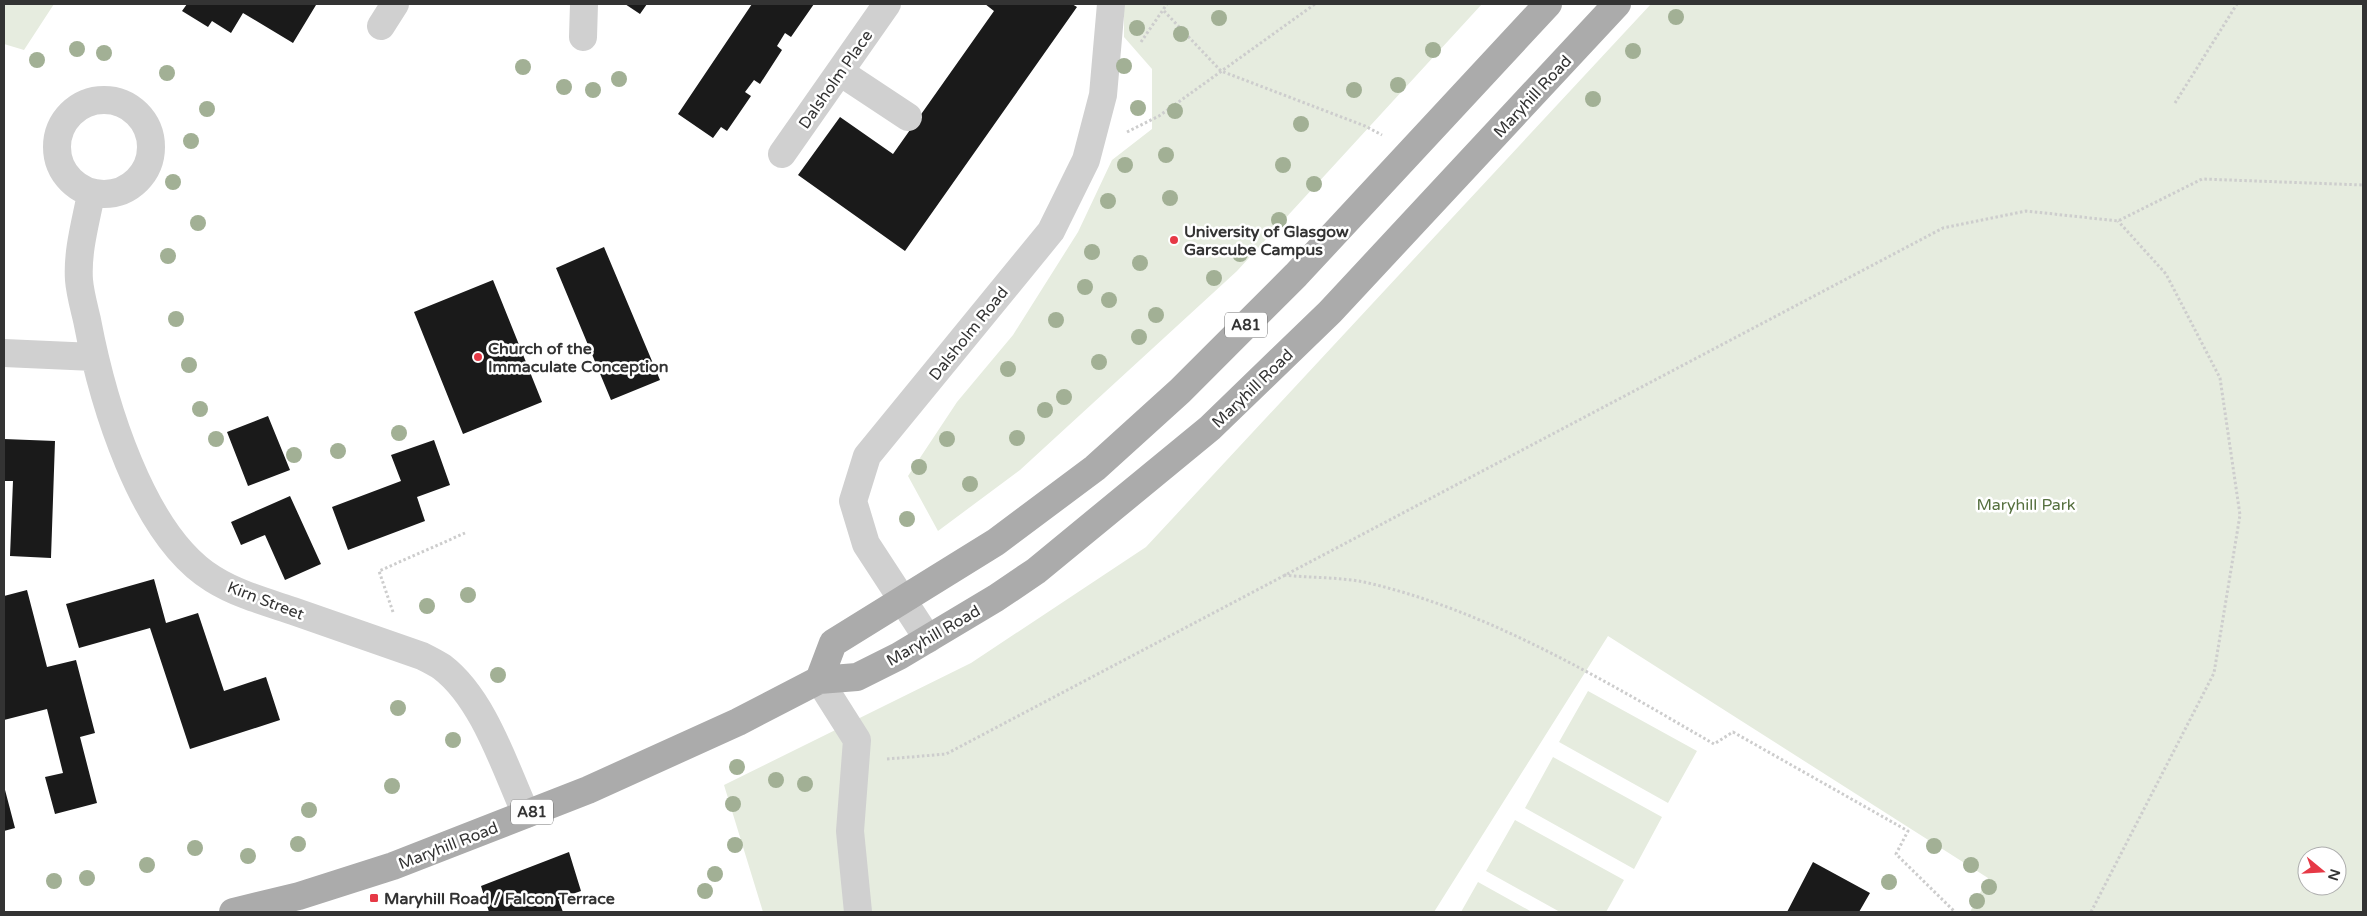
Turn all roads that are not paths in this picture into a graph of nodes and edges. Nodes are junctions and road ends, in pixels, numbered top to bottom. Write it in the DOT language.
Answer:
graph roads {
  1 [pos="395,4"];
  2 [pos="584,4"];
  3 [pos="887,4"];
  4 [pos="1548,4"];
  5 [pos="1617,4"];
  6 [pos="1111,6"];
  7 [pos="380,26"];
  8 [pos="583,37"];
  9 [pos="840,72"];
  10 [pos="908,117"];
  11 [pos="782,154"];
  12 [pos="91,194"];
  13 [pos="4,353"];
  14 [pos="94,358"];
  15 [pos="904,600"];
  16 [pos="928,639"];
  17 [pos="819,680"];
  18 [pos="526,814"];
  19 [pos="302,904"];
  20 [pos="233,912"];
  21 [pos="858,912"];
  1 -- 7 [label="street"];
  2 -- 8 [label="street"];
  3 -- 9 [label="street, Dalsholm Place"];
  4 -- 15 [label="main road, A81"];
  5 -- 16 [label="main road, Maryhill Road / A81"];
  6 -- 15 [label="street, Dalsholm Road"];
  9 -- 10 [label="street"];
  9 -- 11 [label="street, Dalsholm Place"];
  12 -- 14 [label="street, Kirn Street"];
  13 -- 14 [label="street"];
  14 -- 18 [label="street, Kirn Street"];
  15 -- 16 [label="street, Dalsholm Road"];
  15 -- 17 [label="main road, A81"];
  16 -- 17 [label="main road, Maryhill Road / A81"];
  17 -- 18 [label="main road, Maryhill Road / A81"];
  17 -- 21 [label="street"];
  18 -- 19 [label="main road, Maryhill Road / A81"];
  19 -- 20 [label="main road, Maryhill Road / A81"];
}
